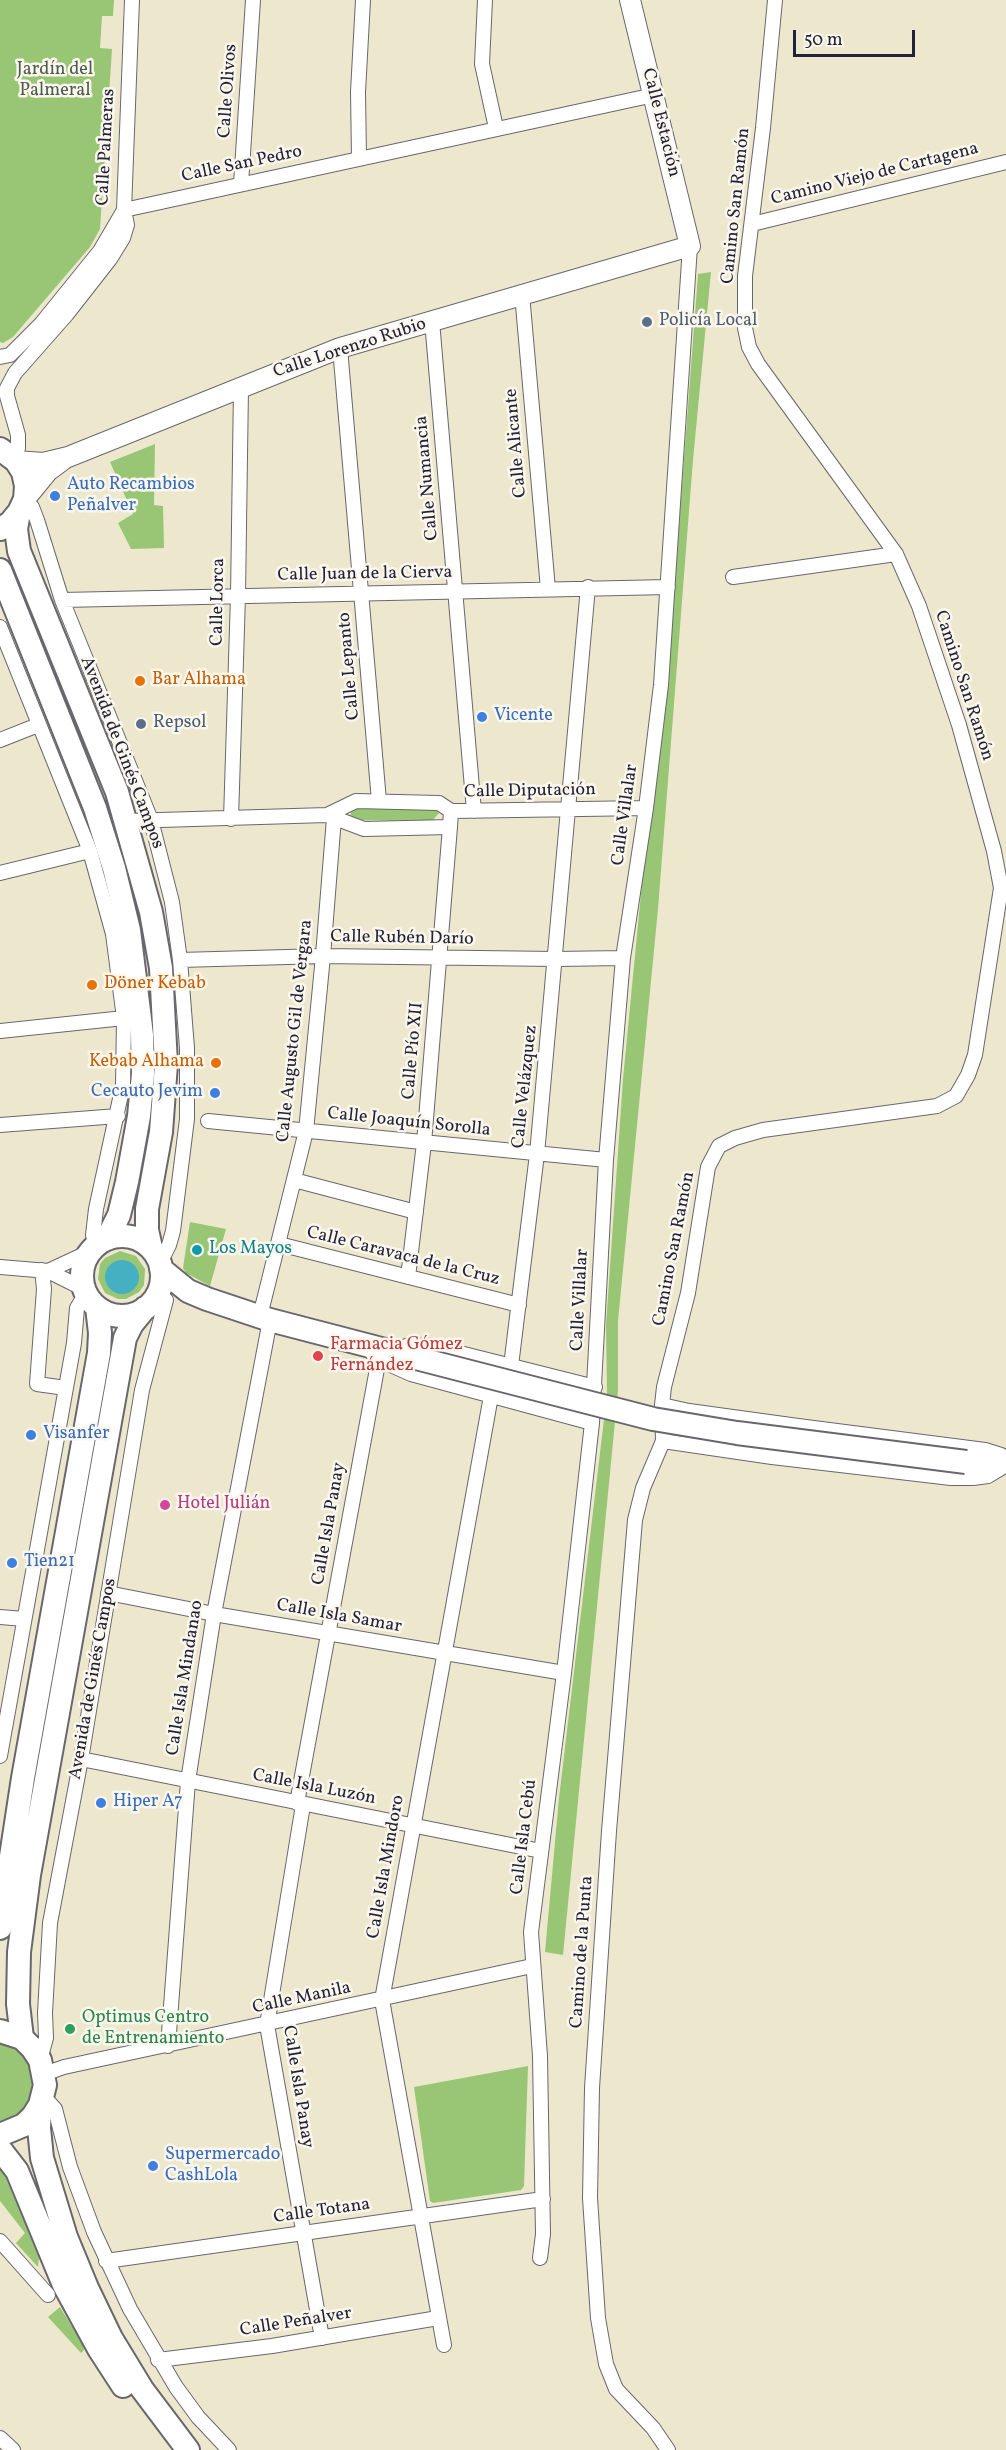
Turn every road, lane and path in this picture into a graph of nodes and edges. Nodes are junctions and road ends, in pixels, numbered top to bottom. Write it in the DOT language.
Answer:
graph roads {
  1 [pos="132,0"];
  2 [pos="253,0"];
  3 [pos="363,0"];
  4 [pos="485,0"];
  5 [pos="630,0"];
  6 [pos="775,0"];
  7 [pos="654,94"];
  8 [pos="496,128"];
  9 [pos="359,158"];
  10 [pos="1006,162"];
  11 [pos="240,184"];
  12 [pos="124,210"];
  13 [pos="752,224"];
  14 [pos="690,246"];
  15 [pos="522,294"];
  16 [pos="432,321"];
  17 [pos="340,348"];
  18 [pos="0,357"];
  19 [pos="241,387"];
  20 [pos="10,456"];
  21 [pos="68,457"];
  22 [pos="22,506"];
  23 [pos="0,529"];
  24 [pos="896,554"];
  25 [pos="0,570"];
  26 [pos="733,577"];
  27 [pos="668,587"];
  28 [pos="548,588"];
  29 [pos="588,588"];
  30 [pos="456,592"];
  31 [pos="362,593"];
  32 [pos="238,596"];
  33 [pos="62,600"];
  34 [pos="0,627"];
  35 [pos="38,724"];
  36 [pos="0,740"];
  37 [pos="379,801"];
  38 [pos="645,808"];
  39 [pos="451,811"];
  40 [pos="474,811"];
  41 [pos="570,811"];
  42 [pos="330,816"];
  43 [pos="231,819"];
  44 [pos="151,820"];
  45 [pos="127,821"];
  46 [pos="450,827"];
  47 [pos="90,850"];
  48 [pos="0,873"];
  49 [pos="323,956"];
  50 [pos="623,957"];
  51 [pos="440,958"];
  52 [pos="556,959"];
  53 [pos="180,960"];
  54 [pos="124,1018"];
  55 [pos="0,1031"];
  56 [pos="118,1116"];
  57 [pos="208,1121"];
  58 [pos="0,1125"];
  59 [pos="306,1131"];
  60 [pos="424,1143"];
  61 [pos="537,1154"];
  62 [pos="606,1160"];
  63 [pos="294,1180"];
  64 [pos="416,1212"];
  65 [pos="279,1244"];
  66 [pos="98,1245"];
  67 [pos="157,1260"];
  68 [pos="0,1267"];
  69 [pos="45,1270"];
  70 [pos="408,1277"];
  71 [pos="89,1296"];
  72 [pos="207,1299"];
  73 [pos="153,1304"];
  74 [pos="519,1305"];
  75 [pos="265,1318"];
  76 [pos="385,1354"];
  77 [pos="511,1366"];
  78 [pos="66,1388"];
  79 [pos="595,1388"];
  80 [pos="491,1396"];
  81 [pos="662,1405"];
  82 [pos="592,1423"];
  83 [pos="663,1441"];
  84 [pos="1006,1461"];
  85 [pos="108,1593"];
  86 [pos="214,1614"];
  87 [pos="0,1617"];
  88 [pos="24,1619"];
  89 [pos="329,1633"];
  90 [pos="444,1653"];
  91 [pos="564,1673"];
  92 [pos="2,1739"];
  93 [pos="0,1756"];
  94 [pos="81,1760"];
  95 [pos="188,1781"];
  96 [pos="300,1804"];
  97 [pos="412,1826"];
  98 [pos="541,1851"];
  99 [pos="0,1928"];
  100 [pos="532,1966"];
  101 [pos="382,2000"];
  102 [pos="267,2025"];
  103 [pos="0,2031"];
  104 [pos="21,2038"];
  105 [pos="168,2046"];
  106 [pos="42,2084"];
  107 [pos="0,2135"];
  108 [pos="0,2149"];
  109 [pos="543,2199"];
  110 [pos="421,2216"];
  111 [pos="303,2233"];
  112 [pos="0,2241"];
  113 [pos="540,2258"];
  114 [pos="106,2261"];
  115 [pos="48,2295"];
  116 [pos="438,2318"];
  117 [pos="322,2338"];
  118 [pos="444,2345"];
  119 [pos="158,2360"];
  120 [pos="177,2450"];
  121 [pos="188,2450"];
  122 [pos="229,2450"];
  123 [pos="668,2450"];
  1 -- 12 [label="street, Calle Palmeras"];
  2 -- 11 [label="street, Calle Olivos"];
  3 -- 9 [label="street"];
  4 -- 8 [label="street"];
  5 -- 7 [label="main road, Calle Estación"];
  6 -- 13 [label="street, Camino San Ramón"];
  7 -- 8 [label="street, Calle San Pedro"];
  7 -- 14 [label="main road, Calle Estación"];
  8 -- 9 [label="street, Calle San Pedro"];
  9 -- 11 [label="street, Calle San Pedro"];
  10 -- 13 [label="street, Camino Viejo de Cartagena"];
  11 -- 12 [label="street, Calle San Pedro"];
  12 -- 18 [label="street, Calle Palmeras"];
  12 -- 20 [label="street"];
  13 -- 24 [label="street, Camino San Ramón"];
  14 -- 15 [label="main road, Calle Lorenzo Rubio"];
  14 -- 27 [label="street, Calle Villalar"];
  15 -- 16 [label="main road, Calle Lorenzo Rubio"];
  15 -- 28 [label="street, Calle Alicante"];
  16 -- 17 [label="main road, Calle Lorenzo Rubio"];
  16 -- 30 [label="street, Calle Numancia"];
  17 -- 19 [label="main road, Calle Lorenzo Rubio"];
  17 -- 31 [label="street, Calle Lepanto"];
  19 -- 21 [label="main road, Calle Lorenzo Rubio"];
  19 -- 32 [label="street, Calle Lorca"];
  20 -- 21 [label="main road, Calle Lorenzo Rubio"];
  20 -- 22 [label="main road"];
  21 -- 22 [label="main road"];
  22 -- 23 [label="main road"];
  22 -- 33 [label="street, Avenida de Ginés Campos"];
  22 -- 45 [label="main road, Avenida de Ginés Campos"];
  24 -- 26 [label="street"];
  24 -- 81 [label="street, Camino San Ramón"];
  25 -- 66 [label="main road"];
  27 -- 29 [label="street, Calle Juan de la Cierva"];
  27 -- 38 [label="street, Calle Villalar"];
  28 -- 29 [label="street, Calle Juan de la Cierva"];
  28 -- 30 [label="street, Calle Juan de la Cierva"];
  29 -- 41 [label="street"];
  30 -- 31 [label="street, Calle Juan de la Cierva"];
  30 -- 40 [label="street, Calle Numancia"];
  31 -- 32 [label="street, Calle Juan de la Cierva"];
  31 -- 37 [label="street, Calle Lepanto"];
  32 -- 33 [label="street, Calle Juan de la Cierva"];
  32 -- 43 [label="street, Calle Lorca"];
  33 -- 44 [label="street, Avenida de Ginés Campos"];
  34 -- 35 [label="street"];
  35 -- 36 [label="street"];
  35 -- 47 [label="street"];
  37 -- 39 [label="street, Calle Diputación"];
  37 -- 42 [label="street, Calle Diputación"];
  38 -- 41 [label="street, Calle Diputación"];
  38 -- 50 [label="street, Calle Villalar"];
  39 -- 40 [label="street, Calle Diputación"];
  39 -- 46 [label="street, Calle Pío XII"];
  40 -- 41 [label="street, Calle Diputación"];
  41 -- 52 [label="street, Calle Velázquez"];
  42 -- 43 [label="street"];
  42 -- 46 [label="street"];
  42 -- 49 [label="street, Calle Augusto Gil de Vergara"];
  43 -- 44 [label="street"];
  44 -- 45 [label="street"];
  44 -- 53 [label="street, Avenida de Ginés Campos"];
  45 -- 67 [label="main road, Avenida de Ginés Campos"];
  46 -- 51 [label="street, Calle Pío XII"];
  47 -- 48 [label="street"];
  47 -- 54 [label="street"];
  49 -- 51 [label="street, Calle Rubén Darío"];
  49 -- 53 [label="street, Calle Rubén Darío"];
  49 -- 59 [label="street, Calle Augusto Gil de Vergara"];
  50 -- 52 [label="street, Calle Rubén Darío"];
  50 -- 62 [label="street, Calle Villalar"];
  51 -- 52 [label="street, Calle Rubén Darío"];
  51 -- 60 [label="street, Calle Pío XII"];
  52 -- 61 [label="street, Calle Velázquez"];
  53 -- 67 [label="street, Avenida de Ginés Campos"];
  54 -- 55 [label="street"];
  54 -- 56 [label="street"];
  56 -- 58 [label="street"];
  56 -- 66 [label="street"];
  57 -- 59 [label="street, Calle Joaquín Sorolla"];
  59 -- 60 [label="street, Calle Joaquín Sorolla"];
  59 -- 63 [label="street, Calle Augusto Gil de Vergara"];
  60 -- 61 [label="street, Calle Joaquín Sorolla"];
  60 -- 64 [label="street, Calle Pío XII"];
  61 -- 62 [label="street, Calle Joaquín Sorolla"];
  61 -- 74 [label="street, Calle Velázquez"];
  62 -- 79 [label="street, Calle Villalar"];
  63 -- 64 [label="street"];
  63 -- 65 [label="street, Calle Augusto Gil de Vergara"];
  64 -- 70 [label="street, Calle Pío XII"];
  65 -- 70 [label="street, Calle Caravaca de la Cruz"];
  65 -- 75 [label="street, Calle Augusto Gil de Vergara"];
  66 -- 67 [label="main road"];
  66 -- 69 [label="street"];
  66 -- 71 [label="main road"];
  67 -- 72 [label="main road"];
  67 -- 73 [label="main road"];
  68 -- 69 [label="street"];
  69 -- 71 [label="street"];
  69 -- 78 [label="street"];
  70 -- 74 [label="street, Calle Caravaca de la Cruz"];
  71 -- 73 [label="main road"];
  71 -- 78 [label="street"];
  71 -- 99 [label="main road"];
  72 -- 73 [label="main road"];
  72 -- 75 [label="main road"];
  73 -- 85 [label="street, Avenida de Ginés Campos"];
  73 -- 104 [label="main road, Avenida de Ginés Campos"];
  74 -- 77 [label="street, Calle Velázquez"];
  75 -- 76 [label="main road"];
  75 -- 86 [label="street, Calle Isla Mindanao"];
  76 -- 77 [label="street"];
  76 -- 80 [label="street"];
  76 -- 84 [label="main road, bridge"];
  76 -- 89 [label="street, Calle Isla Panay"];
  77 -- 79 [label="street"];
  78 -- 88 [label="street"];
  79 -- 82 [label="street, Calle Villalar"];
  80 -- 82 [label="street"];
  80 -- 90 [label="street, Calle Isla Mindoro"];
  81 -- 83 [label="street, Camino San Ramón"];
  81 -- 84 [label="street"];
  82 -- 91 [label="street, Calle Isla Cebú"];
  83 -- 84 [label="street"];
  83 -- 123 [label="street, Camino de la Punta"];
  85 -- 86 [label="street, Calle Isla Samar"];
  85 -- 94 [label="street, Avenida de Ginés Campos"];
  86 -- 89 [label="street, Calle Isla Samar"];
  86 -- 95 [label="street, Calle Isla Mindanao"];
  87 -- 88 [label="street"];
  88 -- 92 [label="street"];
  89 -- 90 [label="street, Calle Isla Samar"];
  89 -- 96 [label="street, Calle Isla Panay"];
  90 -- 91 [label="street, Calle Isla Samar"];
  90 -- 97 [label="street, Calle Isla Mindoro"];
  91 -- 98 [label="street, Calle Isla Cebú"];
  92 -- 93 [label="street"];
  94 -- 95 [label="street, Calle Isla Luzón"];
  94 -- 106 [label="street, Avenida de Ginés Campos"];
  95 -- 96 [label="street, Calle Isla Luzón"];
  95 -- 105 [label="street, Calle Isla Mindanao"];
  96 -- 97 [label="street, Calle Isla Luzón"];
  96 -- 102 [label="street, Calle Isla Panay"];
  97 -- 98 [label="street, Calle Isla Luzón"];
  97 -- 101 [label="street, Calle Isla Mindoro"];
  98 -- 100 [label="street, Calle Isla Cebú"];
  100 -- 101 [label="street, Calle Manila"];
  100 -- 109 [label="street, Calle Isla Cebú"];
  101 -- 102 [label="street, Calle Manila"];
  101 -- 110 [label="street, Calle Isla Mindoro"];
  102 -- 105 [label="street, Calle Manila"];
  102 -- 111 [label="street, Calle Isla Panay"];
  103 -- 104 [label="main road"];
  104 -- 106 [label="main road"];
  105 -- 106 [label="street, Calle Manila"];
  106 -- 107 [label="main road"];
  106 -- 114 [label="street"];
  106 -- 121 [label="main road, Avenida de Ginés Campos"];
  108 -- 120 [label="main road"];
  109 -- 110 [label="street, Calle Totana"];
  109 -- 113 [label="street, Calle Isla Cebú"];
  110 -- 111 [label="street, Calle Totana"];
  110 -- 116 [label="street, Calle Isla Mindoro"];
  111 -- 114 [label="street, Calle Totana"];
  111 -- 117 [label="street, Calle Isla Panay"];
  112 -- 115 [label="street"];
  114 -- 119 [label="street"];
  116 -- 117 [label="street, Calle Peñalver"];
  116 -- 118 [label="street, Calle Isla Mindoro"];
  117 -- 119 [label="street, Calle Peñalver"];
  119 -- 122 [label="street"];
}
